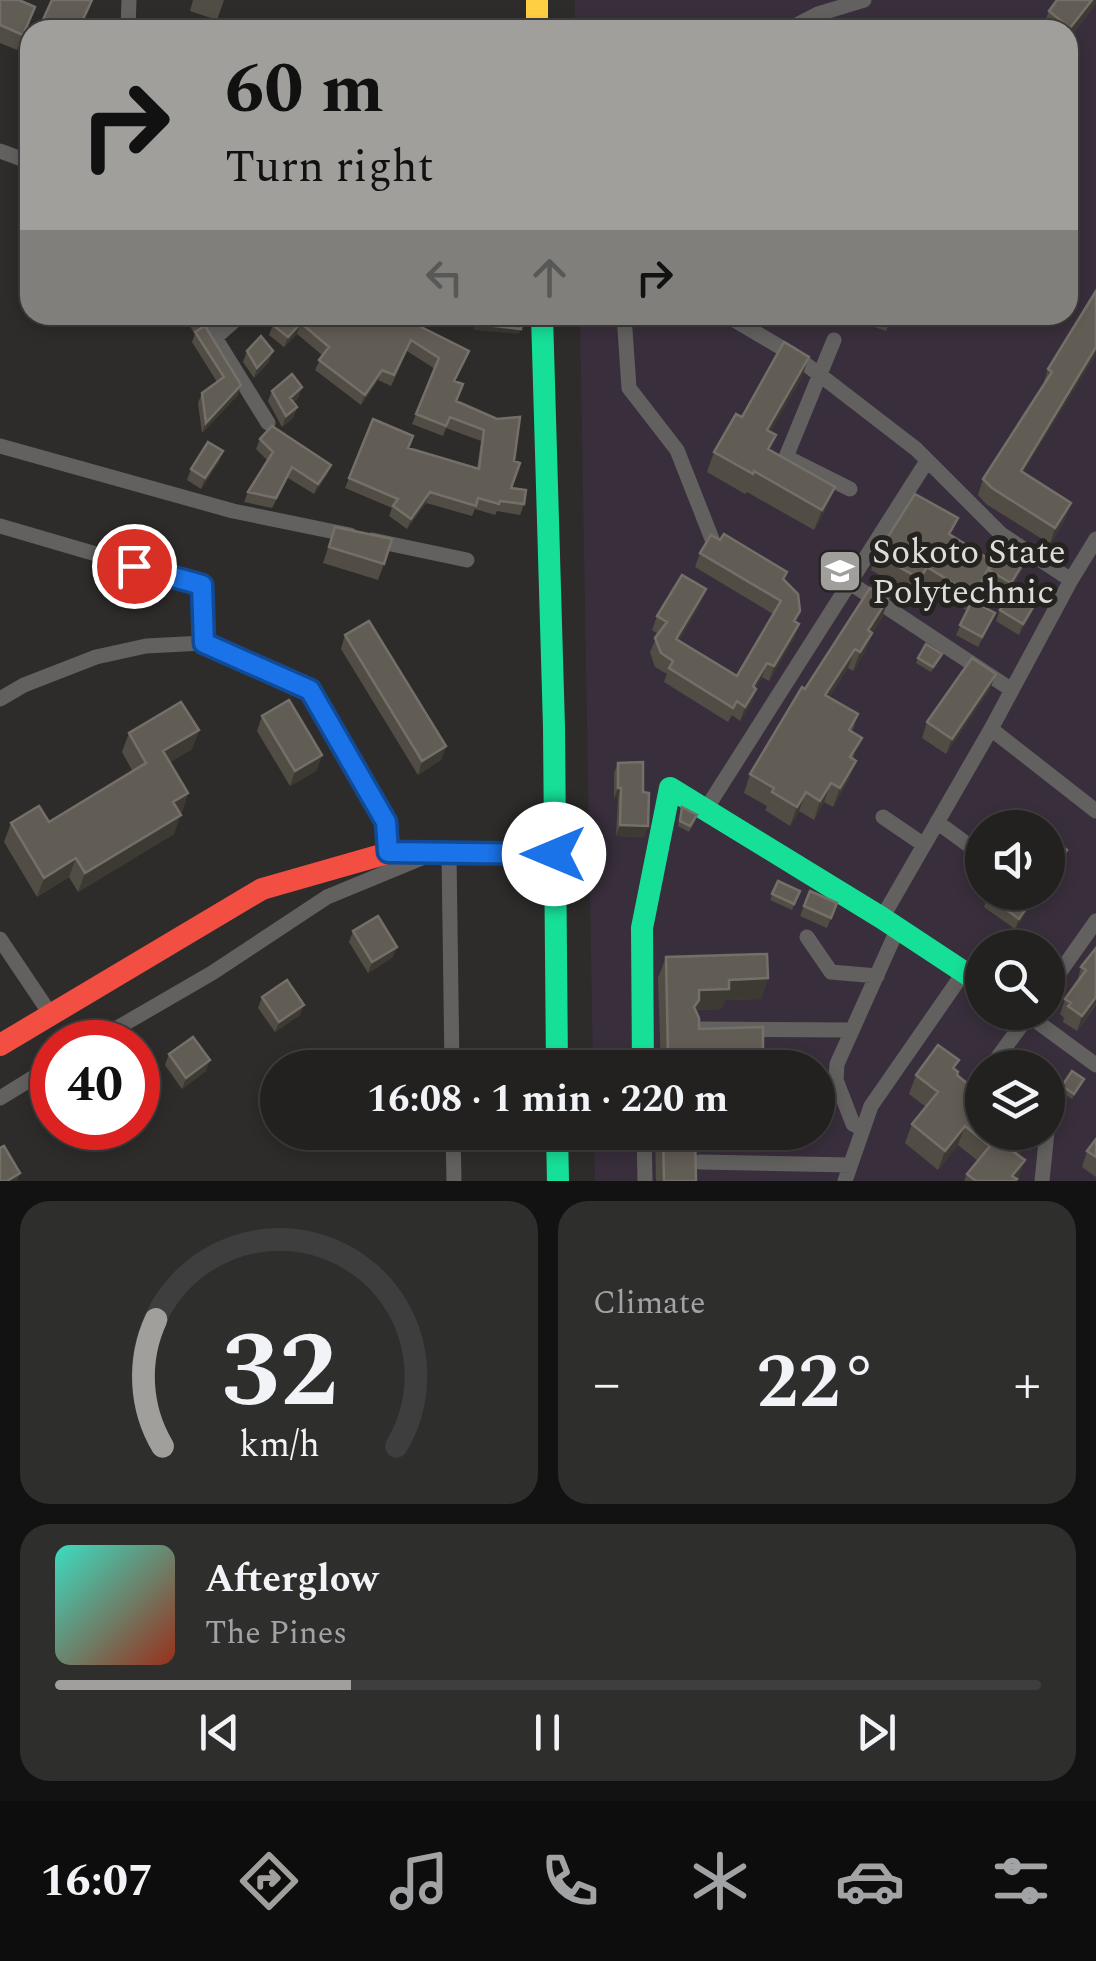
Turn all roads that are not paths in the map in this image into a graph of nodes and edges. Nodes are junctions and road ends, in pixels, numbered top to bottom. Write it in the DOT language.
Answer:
graph roads {
  1 [pos="864,0"];
  2 [pos="807,20"];
  3 [pos="206,325"];
  4 [pos="229,325"];
  5 [pos="542,325"];
  6 [pos="625,325"];
  7 [pos="743,325"];
  8 [pos="214,338"];
  9 [pos="834,340"];
  10 [pos="820,375"];
  11 [pos="268,423"];
  12 [pos="0,446"];
  13 [pos="928,461"];
  14 [pos="850,489"];
  15 [pos="0,526"];
  16 [pos="712,539"];
  17 [pos="1096,539"];
  18 [pos="468,560"];
  19 [pos="1071,580"];
  20 [pos="850,583"];
  21 [pos="204,643"];
  22 [pos="1012,690"];
  23 [pos="0,699"];
  24 [pos="991,729"];
  25 [pos="706,809"];
  26 [pos="1096,811"];
  27 [pos="883,817"];
  28 [pos="938,822"];
  29 [pos="965,843"];
  30 [pos="924,845"];
  31 [pos="388,852"];
  32 [pos="440,854"];
  33 [pos="554,854"];
  34 [pos="1096,921"];
  35 [pos="890,923"];
  36 [pos="807,937"];
  37 [pos="0,939"];
  38 [pos="1065,965"];
  39 [pos="965,973"];
  40 [pos="876,976"];
  41 [pos="965,988"];
  42 [pos="51,1014"];
  43 [pos="130,1020"];
  44 [pos="698,1028"];
  45 [pos="852,1030"];
  46 [pos="1048,1030"];
  47 [pos="0,1044"];
  48 [pos="451,1050"];
  49 [pos="557,1050"];
  50 [pos="644,1050"];
  51 [pos="1096,1066"];
  52 [pos="30,1080"];
  53 [pos="835,1088"];
  54 [pos="839,1088"];
  55 [pos="0,1098"];
  56 [pos="864,1128"];
  57 [pos="453,1150"];
  58 [pos="558,1150"];
  59 [pos="644,1150"];
  60 [pos="1045,1150"];
  61 [pos="700,1162"];
  62 [pos="848,1173"];
  63 [pos="454,1181"];
  64 [pos="558,1181"];
  65 [pos="645,1181"];
  66 [pos="1042,1181"];
  1 -- 2 [label="street"];
  3 -- 8 [label="street"];
  4 -- 8 [label="street"];
  5 -- 33 [label="street"];
  6 -- 16 [label="street"];
  7 -- 10 [label="street"];
  8 -- 11 [label="street"];
  9 -- 10 [label="street"];
  10 -- 13 [label="street"];
  10 -- 14 [label="street"];
  12 -- 18 [label="street"];
  13 -- 19 [label="street"];
  13 -- 20 [label="street"];
  15 -- 21 [label="street"];
  17 -- 19 [label="street"];
  19 -- 22 [label="street"];
  20 -- 22 [label="street"];
  20 -- 25 [label="street"];
  21 -- 23 [label="street"];
  21 -- 31 [label="street"];
  22 -- 24 [label="street"];
  24 -- 26 [label="street"];
  24 -- 28 [label="street"];
  25 -- 35 [label="street"];
  25 -- 50 [label="street"];
  27 -- 30 [label="street"];
  28 -- 29 [label="street"];
  28 -- 30 [label="street"];
  30 -- 35 [label="street"];
  31 -- 32 [label="street"];
  31 -- 42 [label="street"];
  32 -- 33 [label="street"];
  32 -- 43 [label="street"];
  32 -- 48 [label="street"];
  33 -- 49 [label="street"];
  34 -- 38 [label="street"];
  35 -- 39 [label="street"];
  35 -- 40 [label="street"];
  36 -- 40 [label="street"];
  37 -- 42 [label="street"];
  40 -- 45 [label="street"];
  41 -- 56 [label="street"];
  42 -- 47 [label="street"];
  44 -- 45 [label="street"];
  45 -- 54 [label="street"];
  46 -- 51 [label="street"];
  52 -- 55 [label="street"];
  53 -- 54 [label="street"];
  54 -- 56 [label="street"];
  56 -- 62 [label="street"];
  57 -- 63 [label="street"];
  58 -- 64 [label="street"];
  59 -- 65 [label="street"];
  60 -- 66 [label="street"];
  61 -- 62 [label="street"];
}
